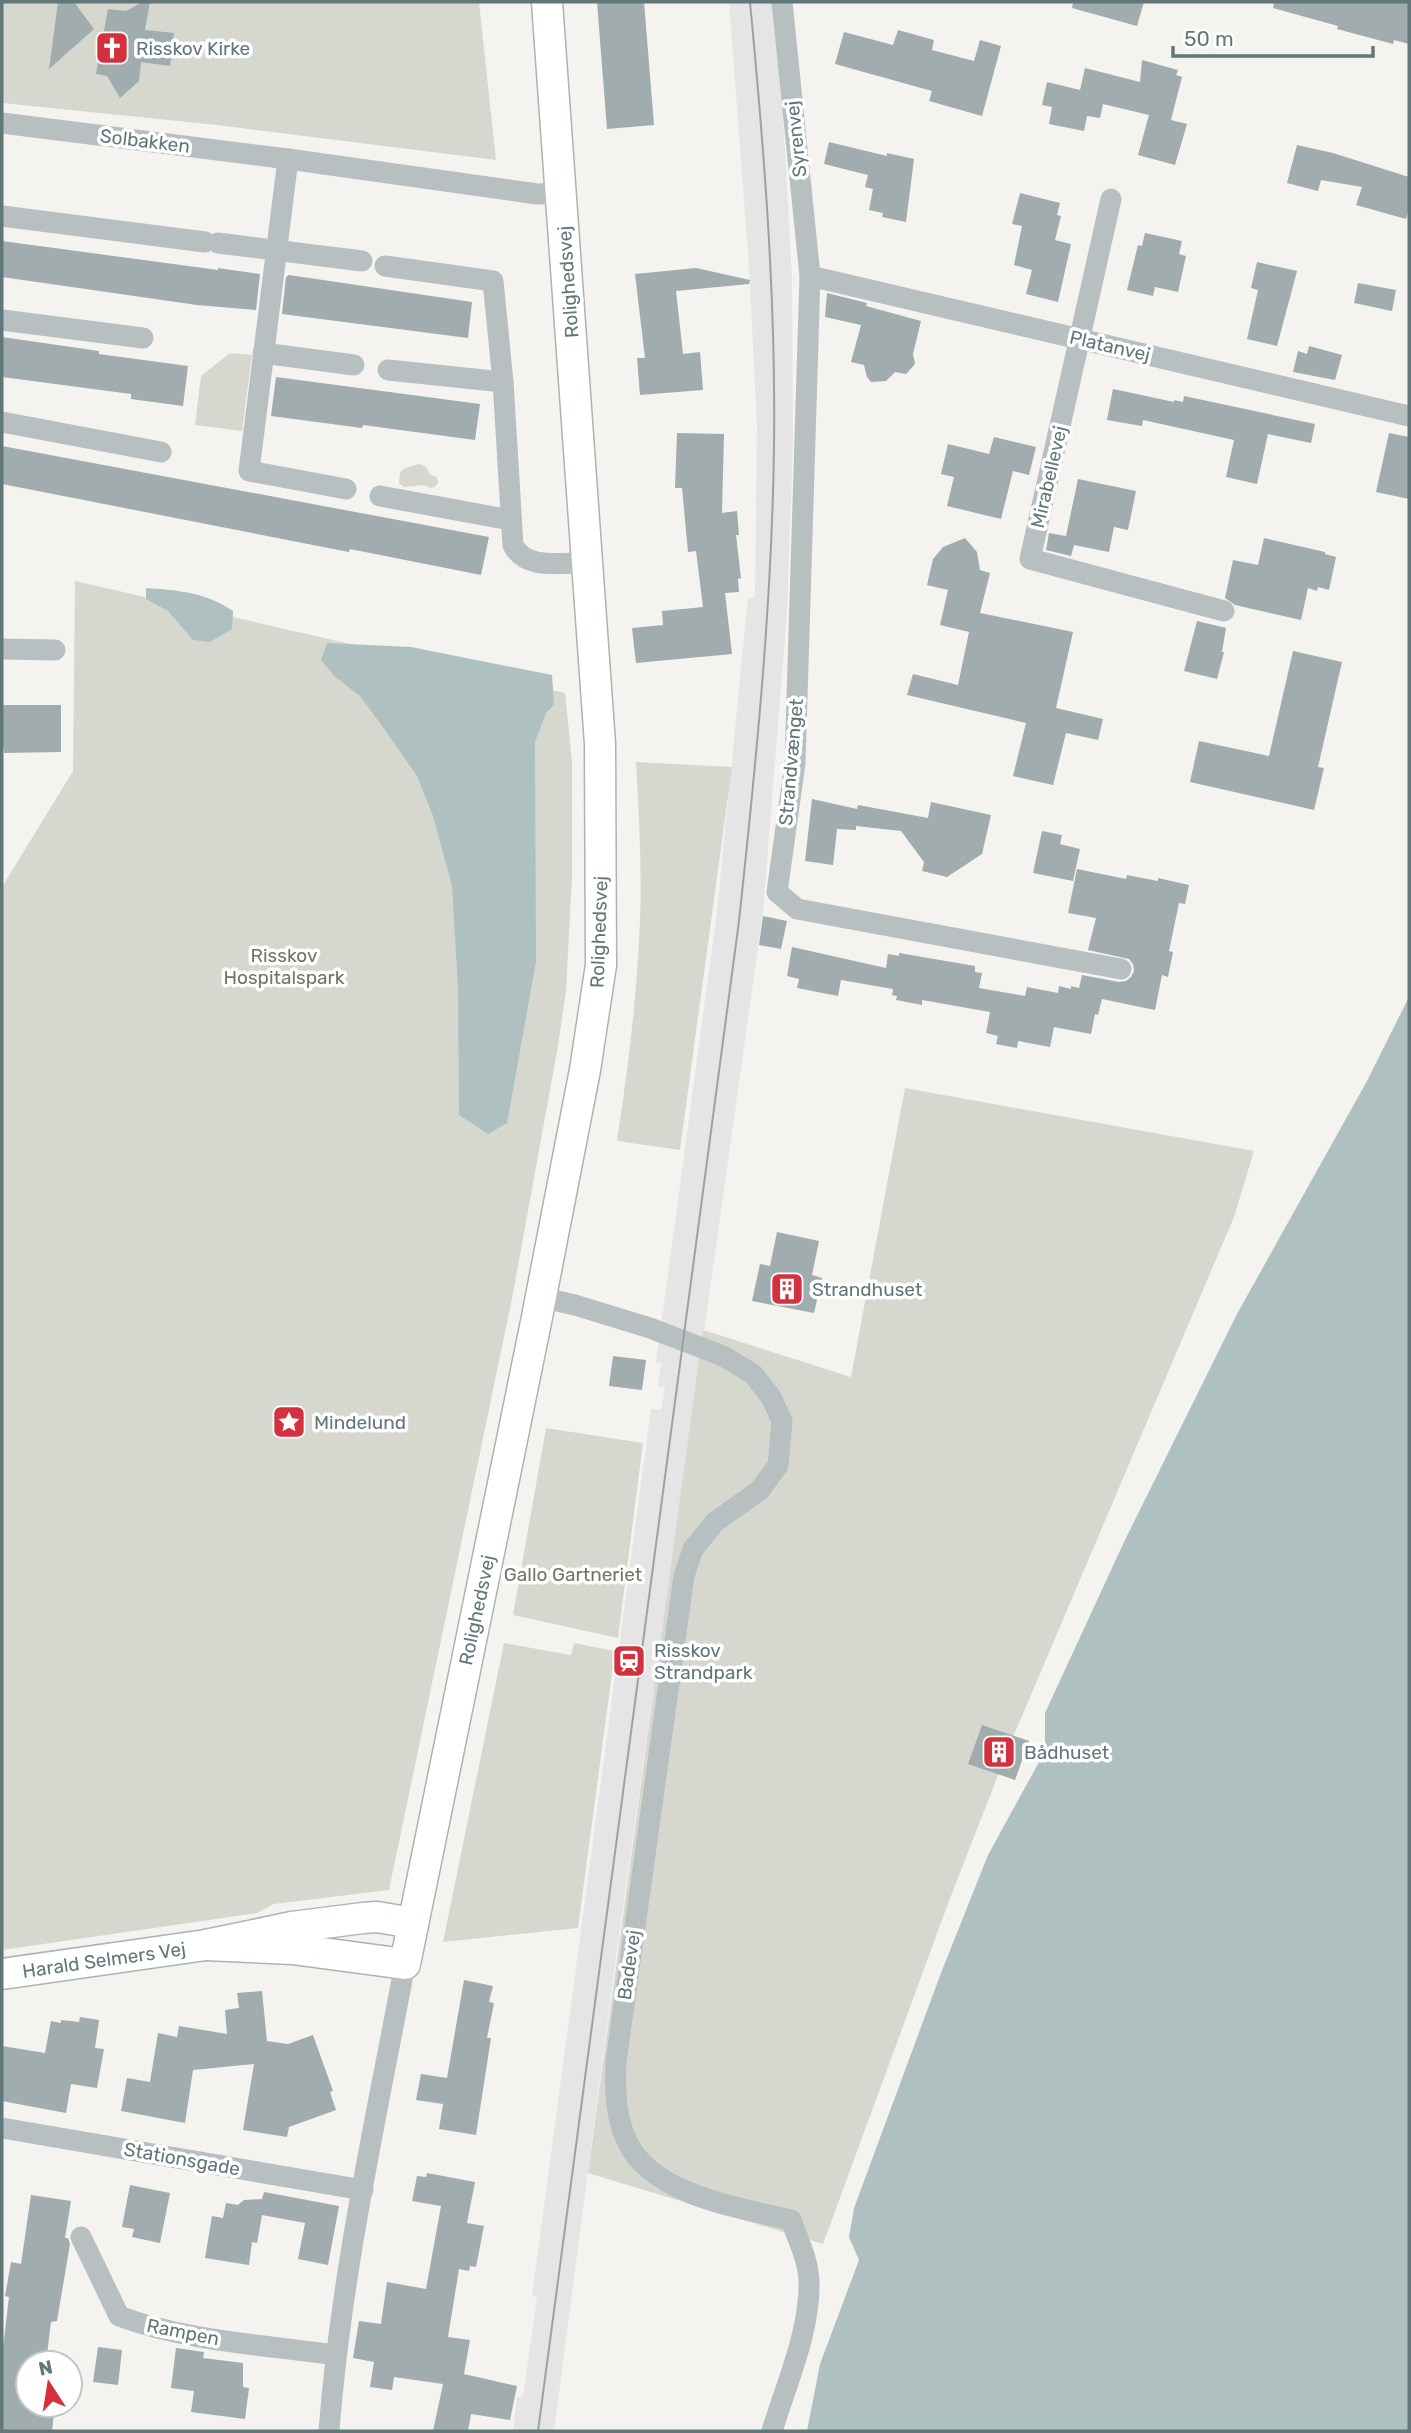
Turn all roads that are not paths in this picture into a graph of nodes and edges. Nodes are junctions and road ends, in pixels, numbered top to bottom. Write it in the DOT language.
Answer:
graph roads {
  1 [pos="547,2"];
  2 [pos="782,2"];
  3 [pos="2,123"];
  4 [pos="288,159"];
  5 [pos="561,193"];
  6 [pos="1111,199"];
  7 [pos="2,216"];
  8 [pos="276,250"];
  9 [pos="362,261"];
  10 [pos="385,266"];
  11 [pos="810,276"];
  12 [pos="2,320"];
  13 [pos="143,338"];
  14 [pos="1080,339"];
  15 [pos="263,353"];
  16 [pos="354,365"];
  17 [pos="388,370"];
  18 [pos="503,383"];
  19 [pos="1409,416"];
  20 [pos="2,422"];
  21 [pos="161,452"];
  22 [pos="346,489"];
  23 [pos="380,496"];
  24 [pos="510,520"];
  25 [pos="587,562"];
  26 [pos="1224,611"];
  27 [pos="2,649"];
  28 [pos="55,650"];
  29 [pos="1121,969"];
  30 [pos="540,1297"];
  31 [pos="413,1923"];
  32 [pos="206,1945"];
  33 [pos="405,1964"];
  34 [pos="2,1974"];
  35 [pos="2,2128"];
  36 [pos="363,2189"];
  37 [pos="81,2237"];
  38 [pos="335,2355"];
  39 [pos="329,2431"];
  40 [pos="772,2431"];
  1 -- 5 [label="street, Rolighedsvej"];
  2 -- 11 [label="street, Syrenvej"];
  3 -- 4 [label="street, Solbakken"];
  4 -- 5 [label="street, Solbakken"];
  4 -- 8 [label="street"];
  5 -- 25 [label="street, Rolighedsvej"];
  6 -- 14 [label="street, Mirabellevej"];
  7 -- 8 [label="street"];
  8 -- 9 [label="street"];
  8 -- 15 [label="street"];
  10 -- 18 [label="street"];
  11 -- 14 [label="street, Platanvej"];
  11 -- 29 [label="street, Strandvænget"];
  12 -- 13 [label="street"];
  14 -- 19 [label="street, Platanvej"];
  14 -- 26 [label="street, Mirabellevej"];
  15 -- 16 [label="street"];
  15 -- 22 [label="street"];
  17 -- 18 [label="street"];
  18 -- 24 [label="street"];
  20 -- 21 [label="street"];
  23 -- 24 [label="street"];
  24 -- 25 [label="street"];
  25 -- 30 [label="street, Rolighedsvej"];
  27 -- 28 [label="street"];
  30 -- 31 [label="street, Rolighedsvej"];
  30 -- 40 [label="street, Badevej"];
  31 -- 32 [label="street, Harald Selmers Vej"];
  31 -- 33 [label="street, Rolighedsvej"];
  32 -- 33 [label="street, Harald Selmers Vej"];
  32 -- 34 [label="street, Harald Selmers Vej"];
  33 -- 36 [label="street"];
  35 -- 36 [label="street, Stationsgade"];
  36 -- 38 [label="street"];
  37 -- 38 [label="street, Rampen"];
  38 -- 39 [label="street"];
}
